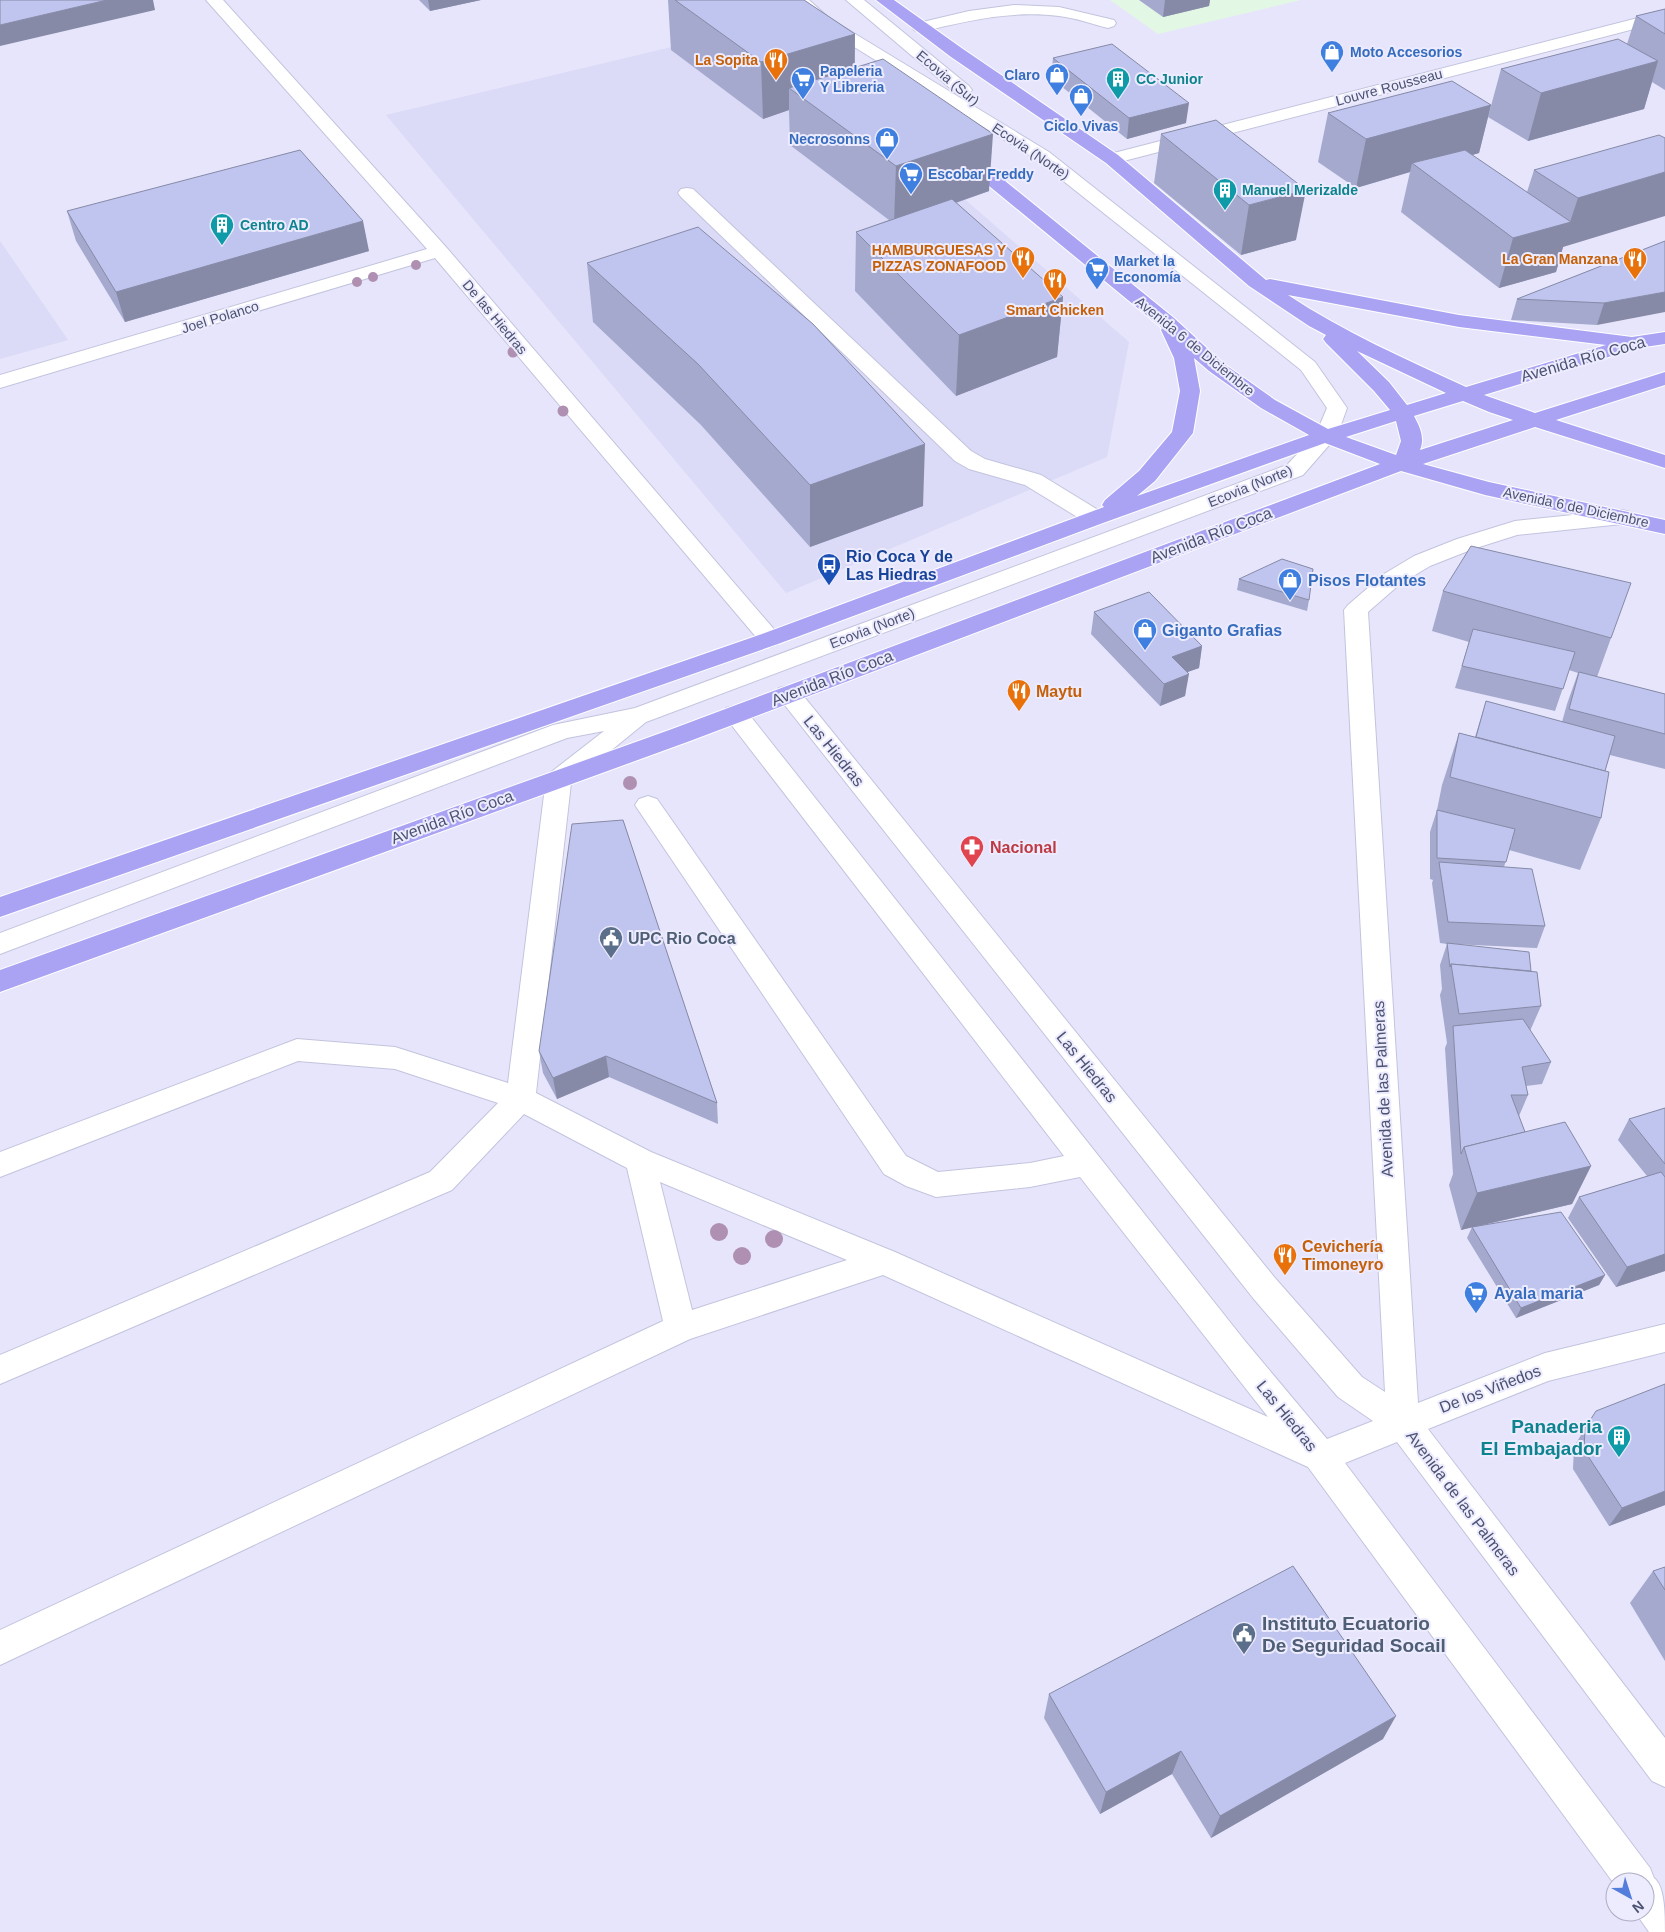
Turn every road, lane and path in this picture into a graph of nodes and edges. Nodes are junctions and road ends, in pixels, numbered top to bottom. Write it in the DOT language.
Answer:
graph roads {
  1 [pos="214,0"];
  2 [pos="854,0"];
  3 [pos="884,0"];
  4 [pos="792,3"];
  5 [pos="998,4"];
  6 [pos="1645,4"];
  7 [pos="1665,15"];
  8 [pos="1108,23"];
  9 [pos="920,27"];
  10 [pos="828,44"];
  11 [pos="948,143"];
  12 [pos="1043,156"];
  13 [pos="1112,159"];
  14 [pos="687,193"];
  15 [pos="440,251"];
  16 [pos="1256,282"];
  17 [pos="1167,322"];
  18 [pos="1316,322"];
  19 [pos="1665,338"];
  20 [pos="1636,342"];
  21 [pos="1665,378"];
  22 [pos="0,382"];
  23 [pos="1462,394"];
  24 [pos="1403,412"];
  25 [pos="1532,420"];
  26 [pos="1326,436"];
  27 [pos="1665,462"];
  28 [pos="1400,464"];
  29 [pos="1097,517"];
  30 [pos="1622,517"];
  31 [pos="1665,526"];
  32 [pos="770,639"];
  33 [pos="788,694"];
  34 [pos="735,714"];
  35 [pos="640,715"];
  36 [pos="559,779"];
  37 [pos="648,805"];
  38 [pos="0,907"];
  39 [pos="0,944"];
  40 [pos="0,980"];
  41 [pos="521,1099"];
  42 [pos="640,1161"];
  43 [pos="1087,1162"];
  44 [pos="0,1165"];
  45 [pos="884,1261"];
  46 [pos="681,1328"];
  47 [pos="1665,1338"];
  48 [pos="0,1370"];
  49 [pos="1403,1422"];
  50 [pos="1321,1457"];
  51 [pos="0,1648"];
  52 [pos="1665,1768"];
  53 [pos="1629,1872"];
  54 [pos="1655,1908"];
  55 [pos="1665,1921"];
  1 -- 15 [label="street, De las Hiedras"];
  2 -- 12 [label="street, Ecovia (Sur)"];
  3 -- 9 [label="main road"];
  4 -- 10 [label="main road"];
  4 -- 12 [label="street, Ecovia (Norte)"];
  5 -- 8 [label="street"];
  5 -- 9 [label="street"];
  6 -- 7 [label="street"];
  7 -- 13 [label="street, Louvre Rousseau"];
  9 -- 13 [label="main road"];
  11 -- 17 [label="main road, Avenida 6 de Diciembre"];
  12 -- 26 [label="street, Ecovia (Norte)"];
  13 -- 16 [label="main road"];
  14 -- 29 [label="street"];
  15 -- 22 [label="street, Joel Polanco"];
  15 -- 32 [label="street, De las Hiedras"];
  16 -- 18 [label="main road"];
  16 -- 20 [label="main road"];
  17 -- 26 [label="main road, Avenida 6 de Diciembre"];
  17 -- 29 [label="main road"];
  18 -- 23 [label="main road"];
  18 -- 24 [label="main road"];
  19 -- 20 [label="main road, Avenida Río Coca"];
  20 -- 23 [label="main road, Avenida Río Coca"];
  21 -- 25 [label="main road, Avenida Río Coca"];
  23 -- 24 [label="main road, Avenida Río Coca"];
  23 -- 25 [label="main road"];
  24 -- 26 [label="main road, Avenida Río Coca"];
  24 -- 28 [label="main road"];
  25 -- 27 [label="main road"];
  25 -- 28 [label="main road, Avenida Río Coca"];
  26 -- 28 [label="main road, Avenida 6 de Diciembre"];
  26 -- 29 [label="main road, Avenida Río Coca"];
  26 -- 35 [label="street, Ecovia (Norte)"];
  28 -- 30 [label="main road, Avenida 6 de Diciembre"];
  28 -- 33 [label="main road, Avenida Río Coca"];
  29 -- 32 [label="main road, Avenida Río Coca"];
  30 -- 31 [label="main road, Avenida 6 de Diciembre"];
  30 -- 49 [label="street, Avenida de las Palmeras"];
  32 -- 38 [label="main road, Avenida Río Coca"];
  33 -- 34 [label="main road, Avenida Río Coca"];
  33 -- 49 [label="street, Las Hiedras"];
  34 -- 36 [label="main road, Avenida Río Coca"];
  34 -- 43 [label="street, Las Hiedras"];
  35 -- 36 [label="street"];
  35 -- 39 [label="street"];
  36 -- 40 [label="main road, Avenida Río Coca"];
  36 -- 41 [label="street"];
  37 -- 43 [label="street"];
  41 -- 42 [label="street"];
  41 -- 44 [label="street"];
  41 -- 48 [label="street"];
  42 -- 45 [label="street"];
  42 -- 46 [label="street"];
  43 -- 50 [label="street, Las Hiedras"];
  45 -- 46 [label="street"];
  45 -- 50 [label="street"];
  46 -- 51 [label="street"];
  47 -- 49 [label="street, De los Viñedos"];
  49 -- 50 [label="street, De los Viñedos"];
  49 -- 52 [label="street, Avenida de las Palmeras"];
  50 -- 53 [label="street"];
  54 -- 55 [label="street"];
}
